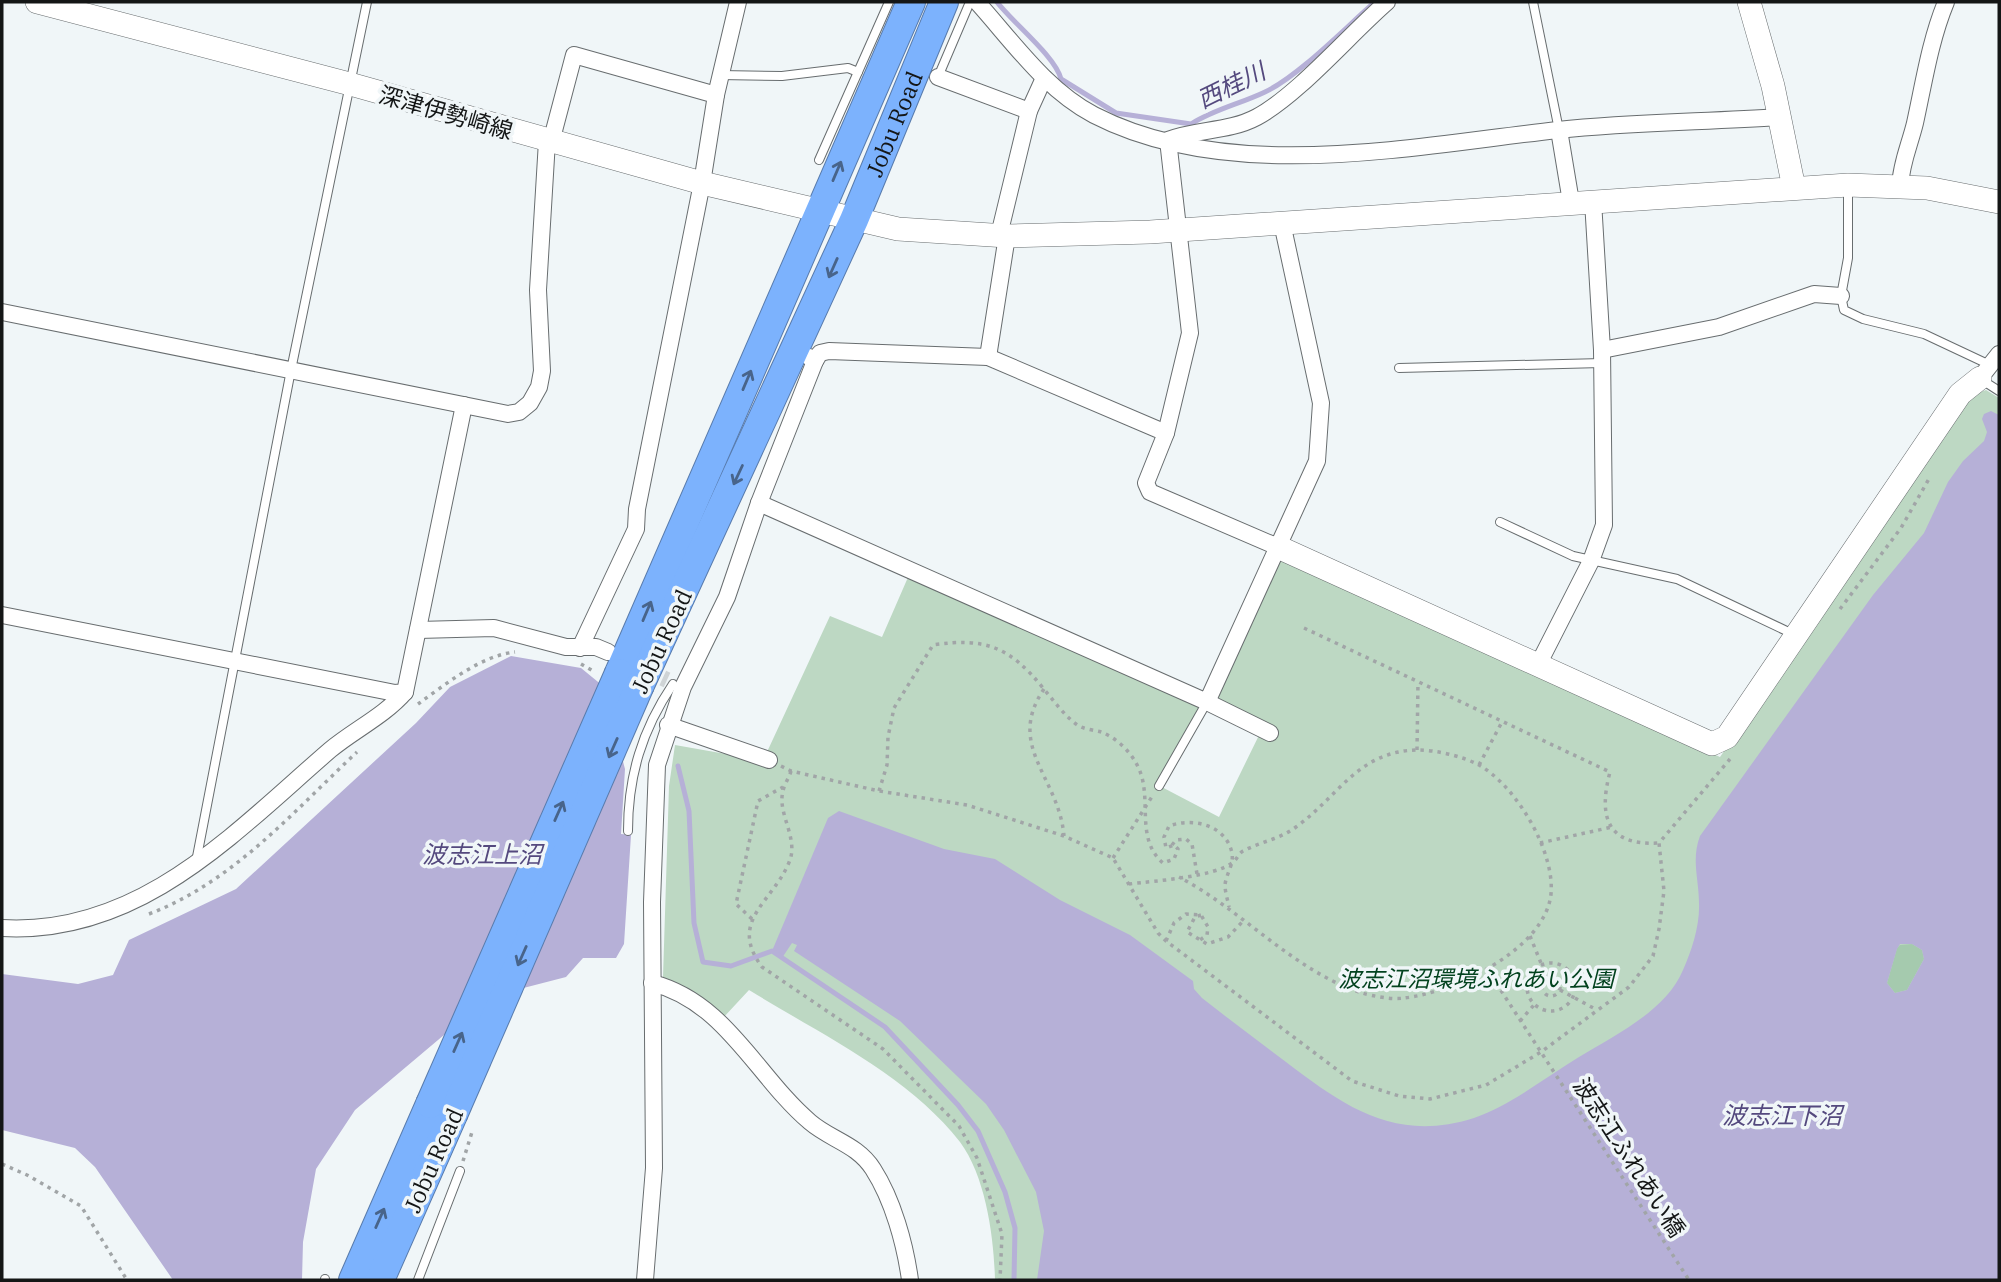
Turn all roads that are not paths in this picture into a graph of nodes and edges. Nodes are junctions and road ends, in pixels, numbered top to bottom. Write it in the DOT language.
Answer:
graph roads {
  1 [pos="37,2"];
  2 [pos="367,2"];
  3 [pos="738,2"];
  4 [pos="889,2"];
  5 [pos="911,2"];
  6 [pos="971,2"];
  7 [pos="977,2"];
  8 [pos="1387,2"];
  9 [pos="1533,2"];
  10 [pos="1749,2"];
  11 [pos="1946,2"];
  12 [pos="949,8"];
  13 [pos="883,39"];
  14 [pos="859,72"];
  15 [pos="720,75"];
  16 [pos="939,76"];
  17 [pos="1044,78"];
  18 [pos="350,84"];
  19 [pos="716,95"];
  20 [pos="1029,111"];
  21 [pos="1780,117"];
  22 [pos="1559,130"];
  23 [pos="1168,140"];
  24 [pos="549,142"];
  25 [pos="819,160"];
  26 [pos="702,183"];
  27 [pos="1848,185"];
  28 [pos="1899,186"];
  29 [pos="1794,187"];
  30 [pos="1582,202"];
  31 [pos="1999,202"];
  32 [pos="820,212"];
  33 [pos="855,220"];
  34 [pos="1282,223"];
  35 [pos="1177,230"];
  36 [pos="1003,236"];
  37 [pos="1841,296"];
  38 [pos="2,312"];
  39 [pos="806,355"];
  40 [pos="1602,356"];
  41 [pos="988,357"];
  42 [pos="1399,368"];
  43 [pos="291,370"];
  44 [pos="1992,372"];
  45 [pos="464,405"];
  46 [pos="1166,433"];
  47 [pos="759,503"];
  48 [pos="1500,522"];
  49 [pos="1278,547"];
  50 [pos="1591,561"];
  51 [pos="2,615"];
  52 [pos="418,630"];
  53 [pos="1796,635"];
  54 [pos="580,655"];
  55 [pos="235,662"];
  56 [pos="1539,663"];
  57 [pos="642,677"];
  58 [pos="405,692"];
  59 [pos="1207,702"];
  60 [pos="668,725"];
  61 [pos="1270,733"];
  62 [pos="769,760"];
  63 [pos="1158,786"];
  64 [pos="628,831"];
  65 [pos="195,865"];
  66 [pos="2,928"];
  67 [pos="652,983"];
  68 [pos="441,1110"];
  69 [pos="460,1171"];
  70 [pos="353,1280"];
  71 [pos="380,1280"];
  72 [pos="418,1280"];
  73 [pos="645,1280"];
  74 [pos="910,1280"];
  1 -- 18 [label="street, 深津伊勢崎線"];
  2 -- 18 [label="lane"];
  3 -- 15 [label="street"];
  4 -- 13 [label="lane"];
  5 -- 13 [label="highway, Jobu Road"];
  6 -- 12 [label="lane"];
  7 -- 17 [label="street"];
  8 -- 23 [label="street"];
  9 -- 22 [label="lane"];
  10 -- 21 [label="street"];
  11 -- 28 [label="street"];
  12 -- 16 [label="lane"];
  12 -- 33 [label="highway, Jobu Road"];
  13 -- 14 [label="lane"];
  32 -- 13 [label="highway, Jobu Road, one-way"];
  14 -- 15 [label="lane"];
  14 -- 25 [label="lane"];
  15 -- 19 [label="street"];
  16 -- 20 [label="street"];
  17 -- 20 [label="street"];
  17 -- 23 [label="street"];
  18 -- 24 [label="street, 深津伊勢崎線"];
  18 -- 43 [label="lane"];
  19 -- 24 [label="street"];
  19 -- 26 [label="street"];
  20 -- 36 [label="street"];
  21 -- 22 [label="street"];
  21 -- 29 [label="street"];
  22 -- 23 [label="street"];
  22 -- 30 [label="street"];
  23 -- 35 [label="street"];
  24 -- 26 [label="street, 深津伊勢崎線"];
  24 -- 45 [label="street"];
  26 -- 32 [label="street, 深津伊勢崎線"];
  26 -- 54 [label="street"];
  27 -- 28 [label="street, 深津伊勢崎線"];
  27 -- 29 [label="street, 深津伊勢崎線"];
  27 -- 37 [label="lane"];
  28 -- 31 [label="street, 深津伊勢崎線"];
  29 -- 30 [label="street, 深津伊勢崎線"];
  30 -- 34 [label="street, 深津伊勢崎線"];
  30 -- 40 [label="street"];
  32 -- 33 [label="street, 深津伊勢崎線"];
  57 -- 32 [label="highway, Jobu Road, one-way"];
  33 -- 36 [label="street, 深津伊勢崎線"];
  33 -- 39 [label="highway, Jobu Road, one-way"];
  34 -- 35 [label="street, 深津伊勢崎線"];
  34 -- 49 [label="street"];
  35 -- 36 [label="street, 深津伊勢崎線"];
  35 -- 46 [label="street"];
  36 -- 41 [label="street"];
  37 -- 40 [label="street"];
  37 -- 44 [label="lane"];
  38 -- 43 [label="street"];
  39 -- 41 [label="street"];
  39 -- 47 [label="street"];
  39 -- 57 [label="highway, Jobu Road, one-way"];
  40 -- 42 [label="lane"];
  40 -- 50 [label="street"];
  41 -- 46 [label="street"];
  43 -- 45 [label="street"];
  43 -- 55 [label="lane"];
  44 -- 53 [label="street"];
  45 -- 52 [label="street"];
  46 -- 49 [label="street"];
  47 -- 57 [label="street"];
  47 -- 59 [label="street"];
  48 -- 50 [label="lane"];
  49 -- 56 [label="street"];
  49 -- 59 [label="street"];
  50 -- 53 [label="lane"];
  50 -- 56 [label="street"];
  51 -- 55 [label="street"];
  52 -- 54 [label="street"];
  52 -- 58 [label="street"];
  53 -- 56 [label="street"];
  54 -- 57 [label="street"];
  55 -- 58 [label="street"];
  55 -- 65 [label="lane"];
  57 -- 60 [label="street"];
  57 -- 64 [label="lane"];
  57 -- 68 [label="highway, Jobu Road, bridge"];
  58 -- 65 [label="street"];
  59 -- 61 [label="street"];
  59 -- 63 [label="lane"];
  60 -- 62 [label="street"];
  60 -- 67 [label="street"];
  65 -- 66 [label="street"];
  67 -- 73 [label="street"];
  67 -- 74 [label="street"];
  70 -- 68 [label="highway, Jobu Road, one-way"];
  68 -- 71 [label="highway, Jobu Road"];
  69 -- 72 [label="lane"];
}
